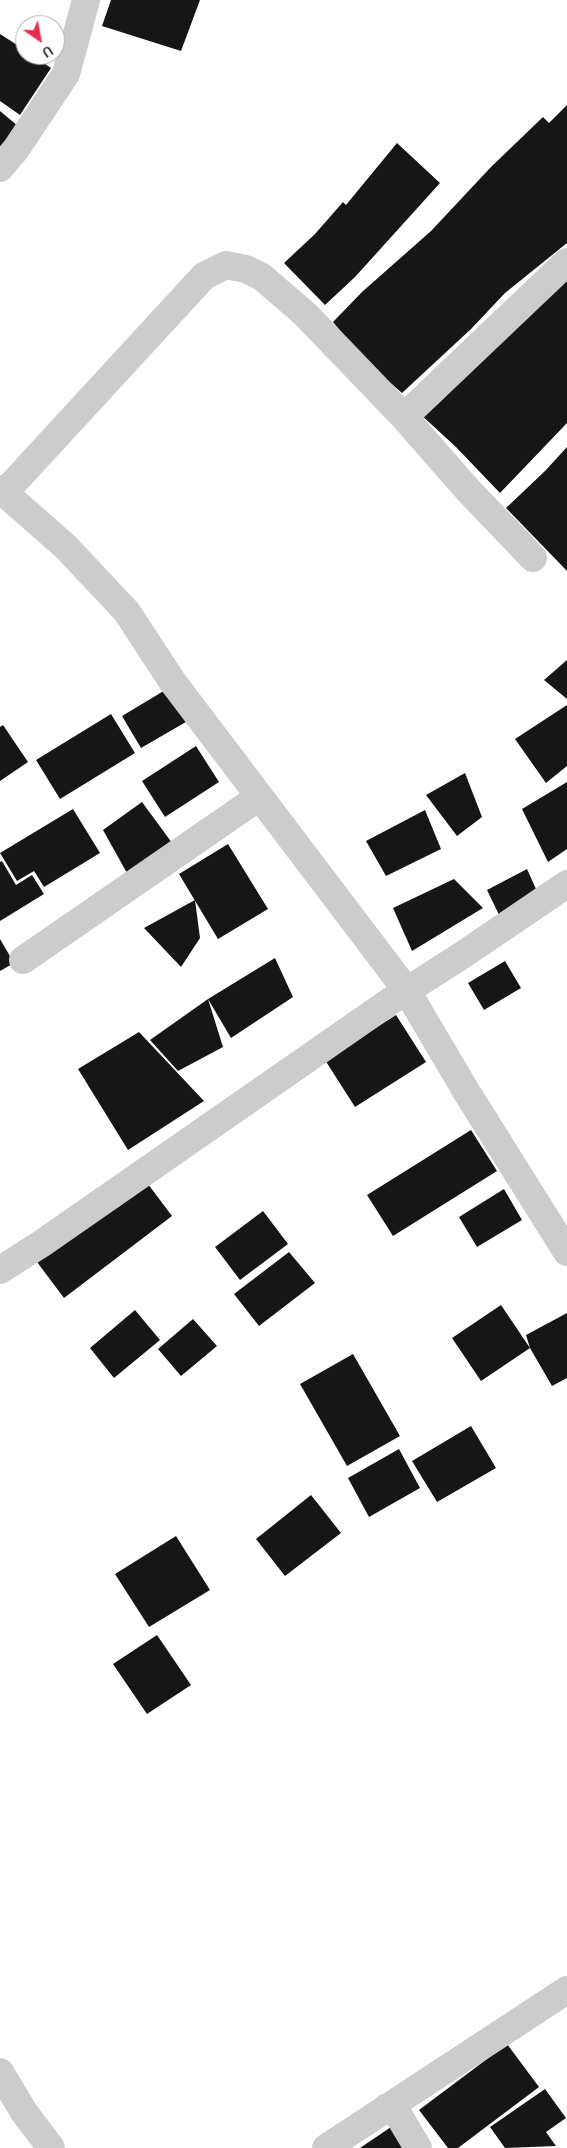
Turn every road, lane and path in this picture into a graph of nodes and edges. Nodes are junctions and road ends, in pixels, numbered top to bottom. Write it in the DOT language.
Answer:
graph roads {
  1 [pos="86,0"];
  2 [pos="0,168"];
  3 [pos="567,262"];
  4 [pos="404,417"];
  5 [pos="2,490"];
  6 [pos="533,558"];
  7 [pos="259,797"];
  8 [pos="567,884"];
  9 [pos="23,960"];
  10 [pos="407,991"];
  11 [pos="567,1252"];
  12 [pos="0,1270"];
  13 [pos="567,1990"];
  14 [pos="0,2072"];
  15 [pos="387,2107"];
  16 [pos="51,2148"];
  17 [pos="326,2148"];
  18 [pos="418,2148"];
  1 -- 2 [label="street"];
  3 -- 4 [label="street"];
  4 -- 5 [label="street"];
  4 -- 6 [label="street"];
  5 -- 7 [label="street"];
  7 -- 9 [label="street"];
  7 -- 10 [label="street"];
  8 -- 10 [label="street"];
  10 -- 11 [label="street"];
  10 -- 12 [label="street"];
  13 -- 15 [label="street"];
  14 -- 16 [label="street"];
  15 -- 17 [label="street"];
  15 -- 18 [label="street"];
}
